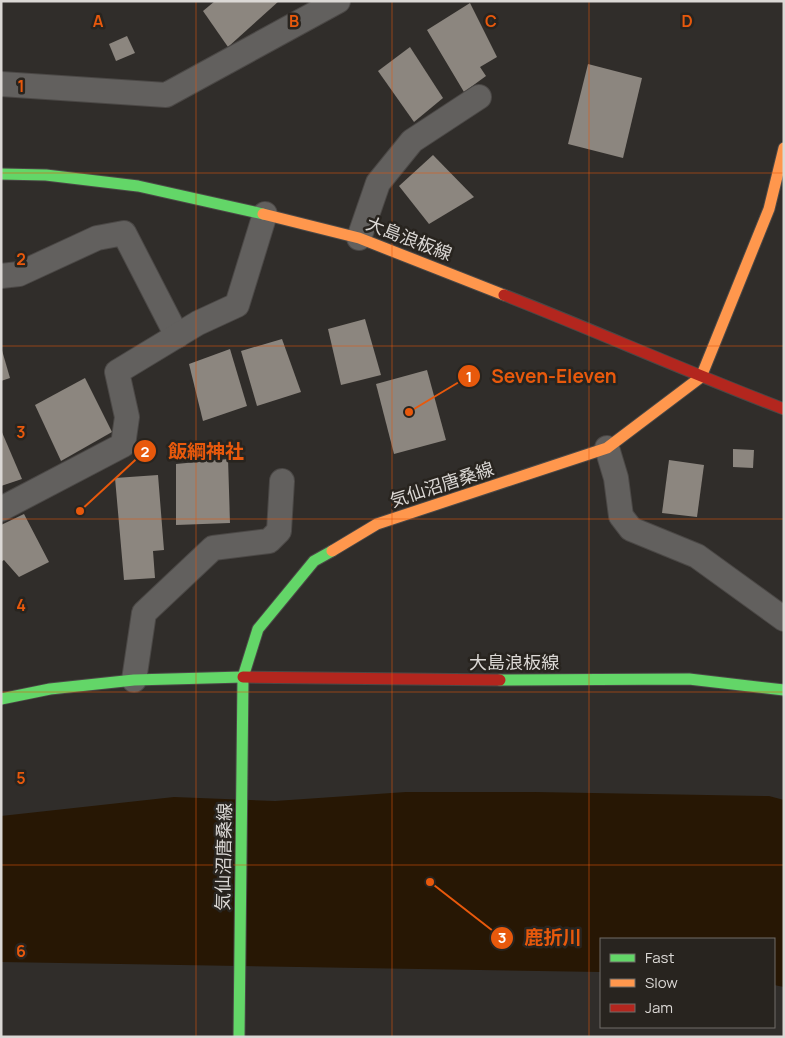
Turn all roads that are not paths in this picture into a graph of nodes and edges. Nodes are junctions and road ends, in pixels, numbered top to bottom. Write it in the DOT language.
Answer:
graph roads {
  1 [pos="338,1"];
  2 [pos="1,84"];
  3 [pos="479,97"];
  4 [pos="784,148"];
  5 [pos="1,174"];
  6 [pos="265,214"];
  7 [pos="359,238"];
  8 [pos="1,276"];
  9 [pos="177,336"];
  10 [pos="701,377"];
  11 [pos="784,409"];
  12 [pos="607,448"];
  13 [pos="282,481"];
  14 [pos="1,509"];
  15 [pos="784,619"];
  16 [pos="243,678"];
  17 [pos="134,680"];
  18 [pos="784,690"];
  19 [pos="1,698"];
  20 [pos="239,1037"];
  1 -- 2 [label="street"];
  3 -- 7 [label="street"];
  4 -- 10 [label="main road"];
  5 -- 6 [label="main road, 大島浪板線"];
  6 -- 7 [label="main road, 大島浪板線"];
  6 -- 9 [label="street"];
  7 -- 10 [label="main road, 大島浪板線"];
  8 -- 9 [label="street"];
  9 -- 14 [label="street"];
  10 -- 11 [label="main road, 大島浪板線"];
  10 -- 12 [label="main road, 気仙沼唐桑線"];
  12 -- 15 [label="street"];
  12 -- 16 [label="main road, 気仙沼唐桑線"];
  13 -- 17 [label="street"];
  16 -- 17 [label="main road"];
  16 -- 18 [label="main road, 大島浪板線"];
  16 -- 20 [label="main road, 気仙沼唐桑線"];
  17 -- 19 [label="main road"];
}
